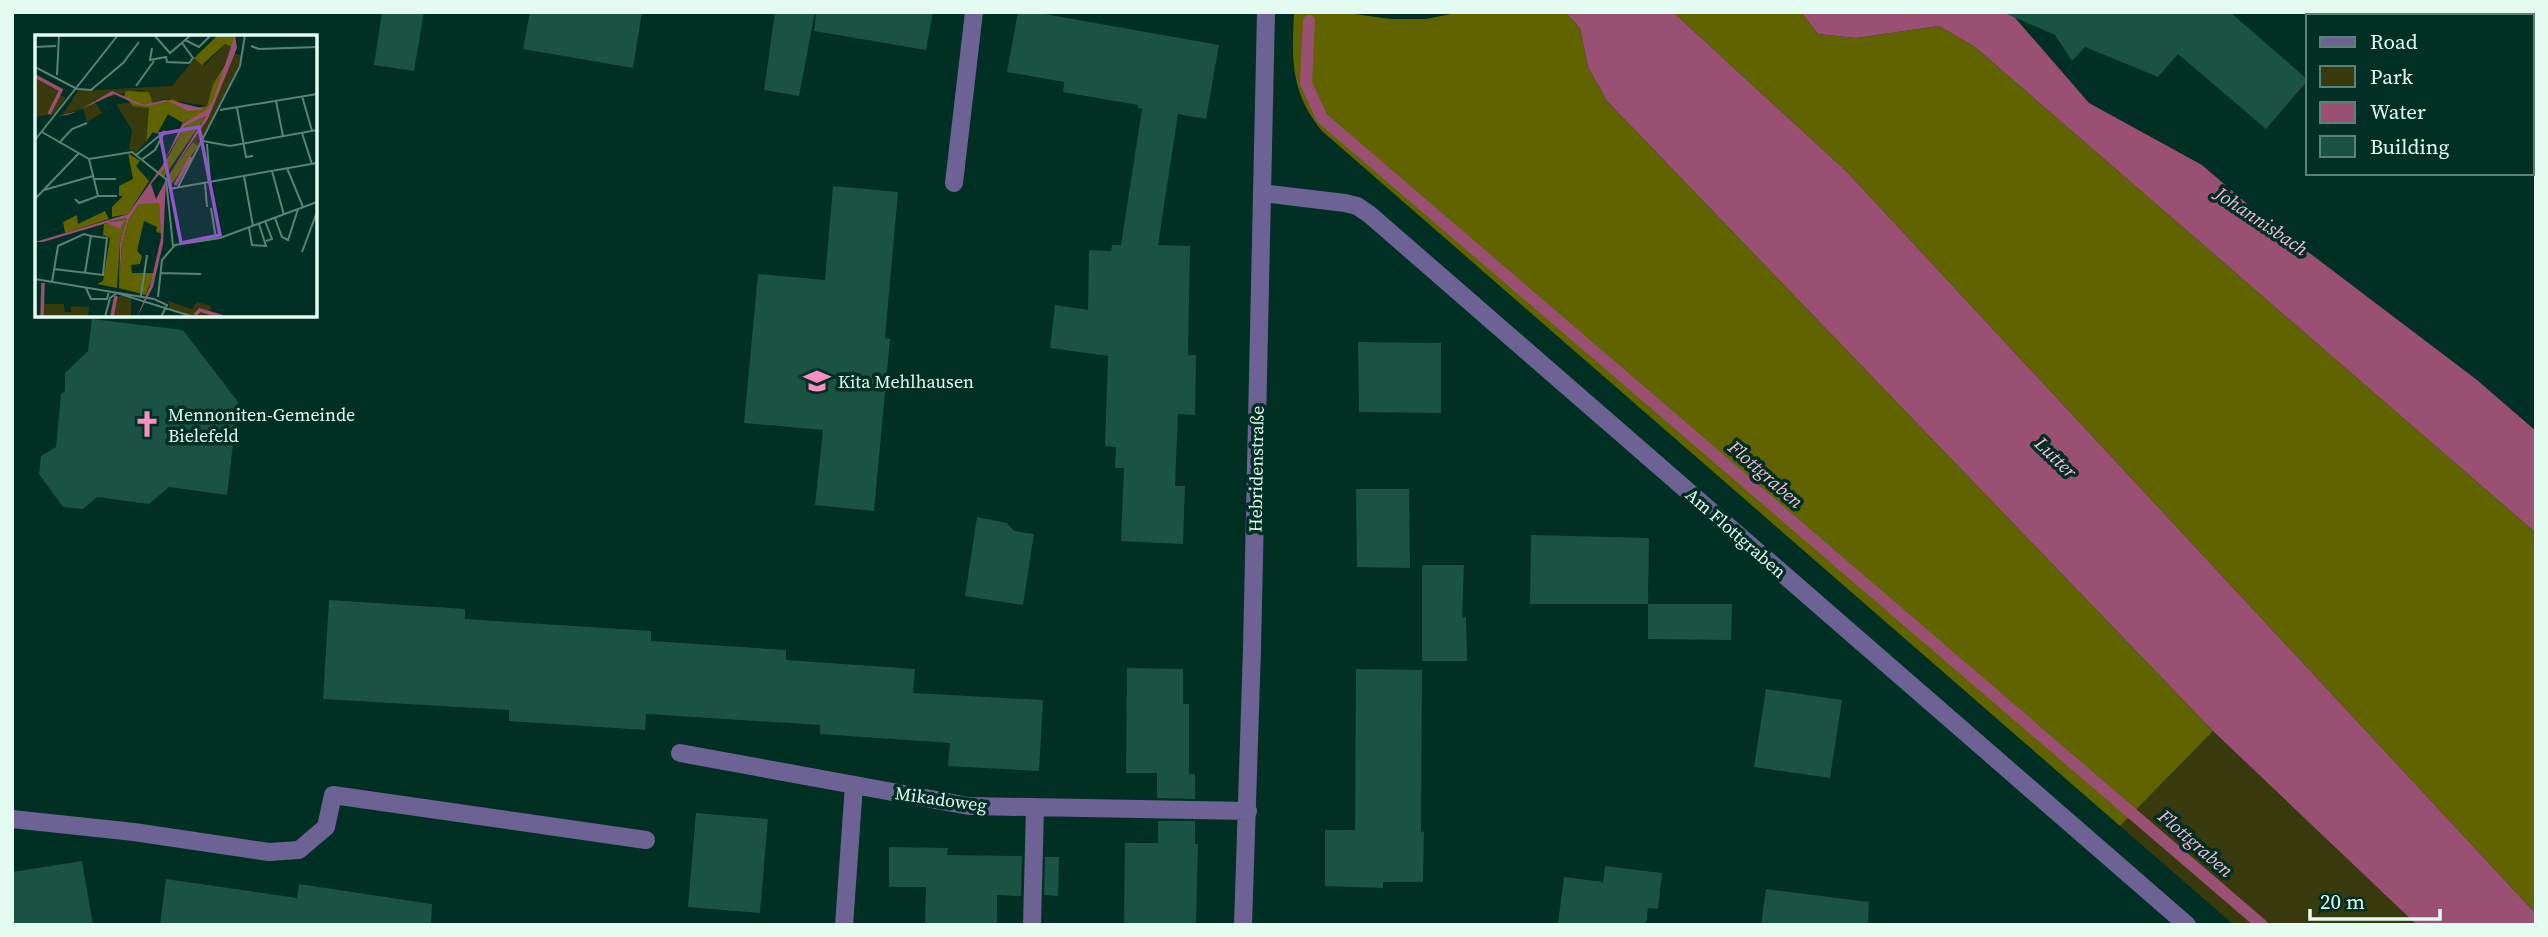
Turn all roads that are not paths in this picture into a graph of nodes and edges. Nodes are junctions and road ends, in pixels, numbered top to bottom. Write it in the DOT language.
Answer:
graph roads {
  1 [pos="974,12"];
  2 [pos="1266,12"];
  3 [pos="954,183"];
  4 [pos="1262,192"];
  5 [pos="680,752"];
  6 [pos="854,785"];
  7 [pos="1035,807"];
  8 [pos="1248,811"];
  9 [pos="12,819"];
  10 [pos="646,840"];
  11 [pos="844,925"];
  12 [pos="1032,925"];
  13 [pos="1243,925"];
  14 [pos="2187,925"];
  1 -- 3 [label="street"];
  2 -- 4 [label="street, Hebridenstraße"];
  4 -- 8 [label="street, Hebridenstraße"];
  4 -- 14 [label="street, Am Flottgraben"];
  5 -- 6 [label="street, Mikadoweg"];
  6 -- 7 [label="street, Mikadoweg"];
  6 -- 11 [label="street"];
  7 -- 8 [label="street, Mikadoweg"];
  7 -- 12 [label="street"];
  8 -- 13 [label="street, Hebridenstraße"];
  9 -- 10 [label="street"];
}
